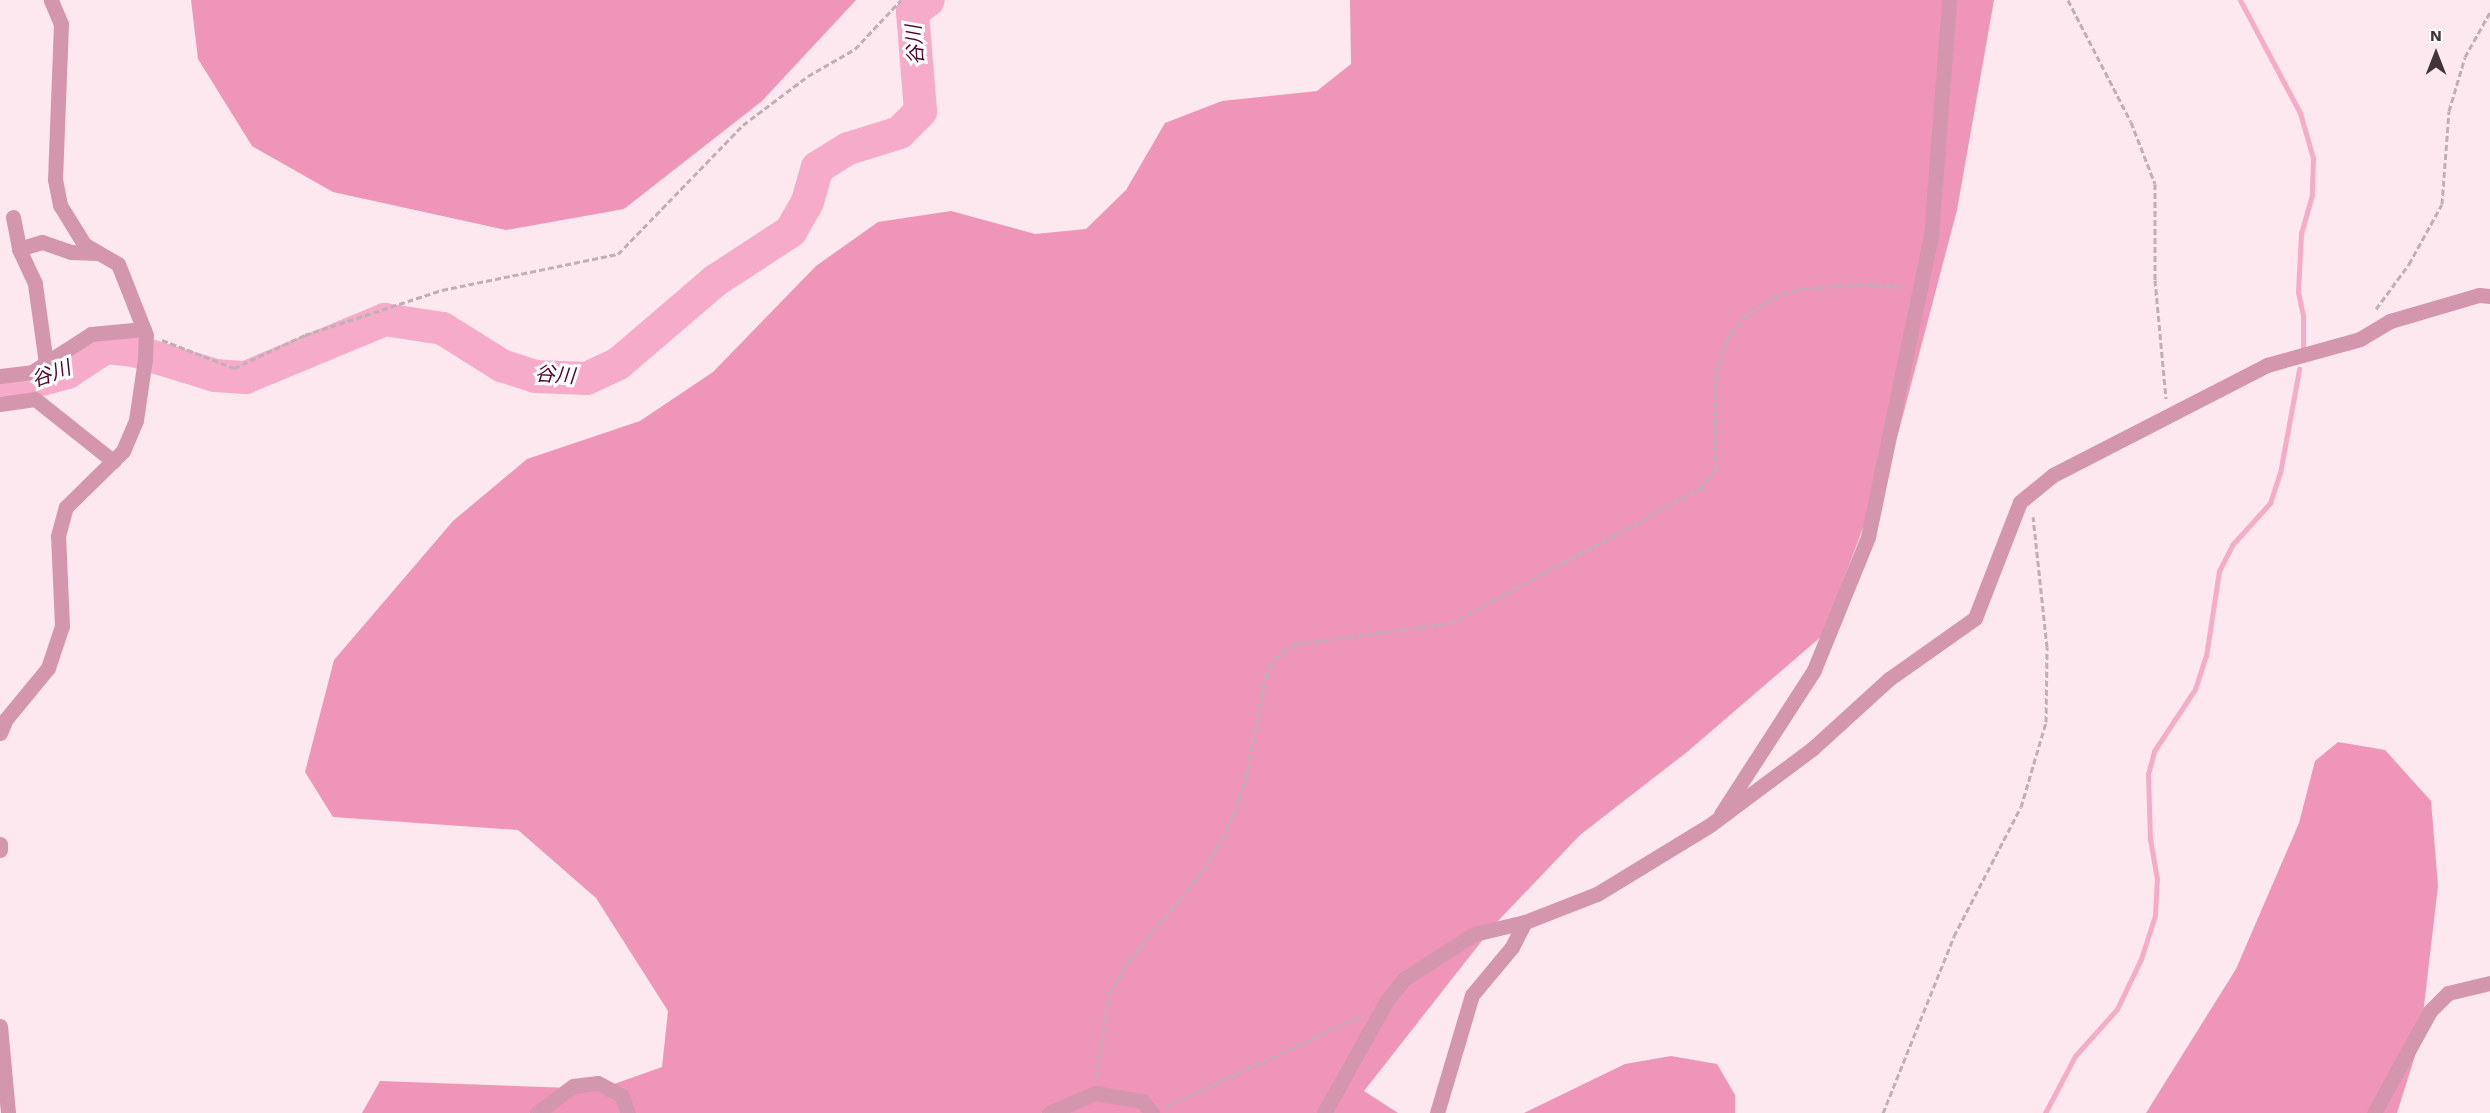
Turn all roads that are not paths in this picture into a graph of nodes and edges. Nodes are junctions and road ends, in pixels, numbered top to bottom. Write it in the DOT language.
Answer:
graph roads {
  1 [pos="51,0"];
  2 [pos="1949,0"];
  3 [pos="13,217"];
  4 [pos="19,249"];
  5 [pos="98,253"];
  6 [pos="2490,296"];
  7 [pos="145,334"];
  8 [pos="46,363"];
  9 [pos="0,376"];
  10 [pos="0,404"];
  11 [pos="113,461"];
  12 [pos="0,733"];
  13 [pos="1718,819"];
  14 [pos="0,844"];
  15 [pos="0,850"];
  16 [pos="1526,922"];
  17 [pos="2490,983"];
  18 [pos="0,1026"];
  19 [pos="1157,1111"];
  20 [pos="8,1113"];
  21 [pos="537,1113"];
  22 [pos="628,1113"];
  23 [pos="1049,1113"];
  24 [pos="1324,1113"];
  25 [pos="1437,1113"];
  26 [pos="2374,1113"];
  1 -- 5 [label="street"];
  2 -- 13 [label="street"];
  3 -- 4 [label="street"];
  4 -- 5 [label="street"];
  4 -- 8 [label="street"];
  5 -- 7 [label="street"];
  6 -- 13 [label="street"];
  7 -- 8 [label="street"];
  7 -- 11 [label="street"];
  8 -- 9 [label="street"];
  10 -- 11 [label="street"];
  11 -- 12 [label="street"];
  13 -- 16 [label="street"];
  14 -- 15 [label="street"];
  16 -- 24 [label="street"];
  16 -- 25 [label="street"];
  17 -- 26 [label="street"];
  18 -- 20 [label="street"];
  19 -- 23 [label="street"];
  21 -- 22 [label="street"];
}
